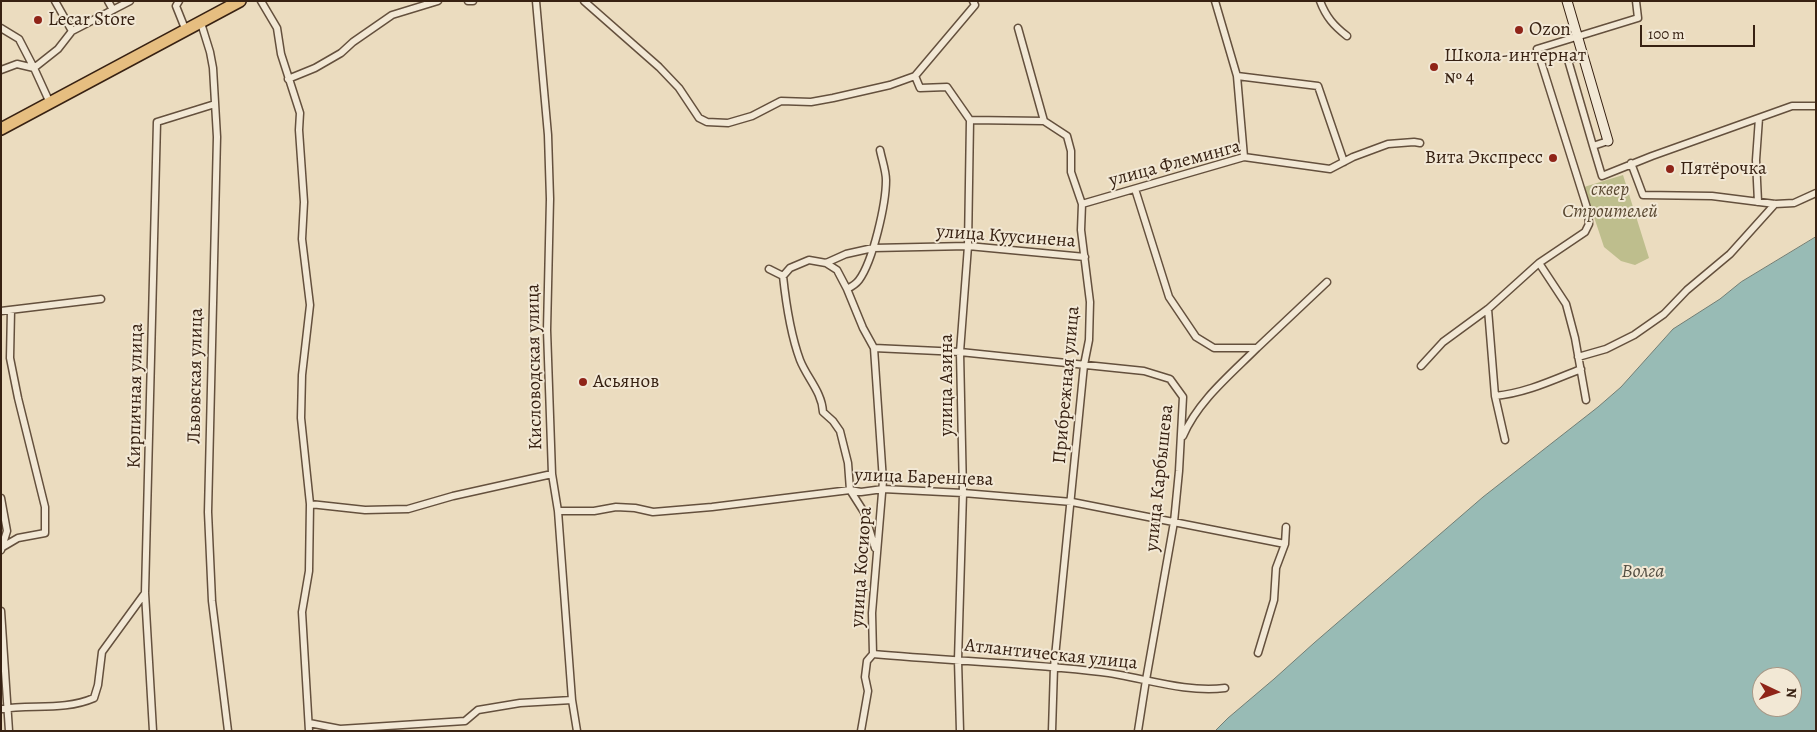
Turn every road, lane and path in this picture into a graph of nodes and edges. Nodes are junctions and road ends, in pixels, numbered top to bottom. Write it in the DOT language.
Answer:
graph roads {
  1 [pos="55,1"];
  2 [pos="108,1"];
  3 [pos="130,1"];
  4 [pos="240,1"];
  5 [pos="261,1"];
  6 [pos="438,1"];
  7 [pos="468,1"];
  8 [pos="473,1"];
  9 [pos="536,1"];
  10 [pos="584,1"];
  11 [pos="973,1"];
  12 [pos="1214,1"];
  13 [pos="1320,1"];
  14 [pos="1567,1"];
  15 [pos="1636,1"];
  16 [pos="176,3"];
  17 [pos="113,10"];
  18 [pos="201,23"];
  19 [pos="1,28"];
  20 [pos="1018,28"];
  21 [pos="72,31"];
  22 [pos="186,31"];
  23 [pos="1348,36"];
  24 [pos="1577,36"];
  25 [pos="1583,56"];
  26 [pos="34,68"];
  27 [pos="1,70"];
  28 [pos="915,76"];
  29 [pos="1237,76"];
  30 [pos="288,79"];
  31 [pos="50,103"];
  32 [pos="215,104"];
  33 [pos="1816,106"];
  34 [pos="1759,118"];
  35 [pos="970,120"];
  36 [pos="1044,121"];
  37 [pos="1,129"];
  38 [pos="1608,141"];
  39 [pos="1420,143"];
  40 [pos="1593,146"];
  41 [pos="880,150"];
  42 [pos="1244,157"];
  43 [pos="1344,162"];
  44 [pos="1631,163"];
  45 [pos="1135,189"];
  46 [pos="1816,193"];
  47 [pos="1758,202"];
  48 [pos="1082,204"];
  49 [pos="1775,204"];
  50 [pos="968,246"];
  51 [pos="873,248"];
  52 [pos="1085,257"];
  53 [pos="826,263"];
  54 [pos="1539,263"];
  55 [pos="769,269"];
  56 [pos="783,276"];
  57 [pos="1328,282"];
  58 [pos="847,289"];
  59 [pos="101,299"];
  60 [pos="1488,309"];
  61 [pos="1,310"];
  62 [pos="11,310"];
  63 [pos="874,348"];
  64 [pos="1257,348"];
  65 [pos="960,352"];
  66 [pos="1578,357"];
  67 [pos="1084,365"];
  68 [pos="1421,366"];
  69 [pos="1580,369"];
  70 [pos="1496,396"];
  71 [pos="1586,400"];
  72 [pos="1505,440"];
  73 [pos="1180,441"];
  74 [pos="552,474"];
  75 [pos="883,489"];
  76 [pos="850,490"];
  77 [pos="963,493"];
  78 [pos="1,498"];
  79 [pos="1072,502"];
  80 [pos="310,504"];
  81 [pos="558,511"];
  82 [pos="1174,522"];
  83 [pos="1286,526"];
  84 [pos="1285,544"];
  85 [pos="1,549"];
  86 [pos="877,556"];
  87 [pos="145,593"];
  88 [pos="1,611"];
  89 [pos="873,654"];
  90 [pos="1258,654"];
  91 [pos="958,660"];
  92 [pos="1054,667"];
  93 [pos="1146,680"];
  94 [pos="1225,688"];
  95 [pos="572,700"];
  96 [pos="5,709"];
  97 [pos="309,722"];
  98 [pos="9,731"];
  99 [pos="153,731"];
  100 [pos="228,731"];
  101 [pos="309,731"];
  102 [pos="577,731"];
  103 [pos="861,731"];
  104 [pos="960,731"];
  105 [pos="1052,731"];
  106 [pos="1138,731"];
  1 -- 21 [label="street"];
  2 -- 17 [label="street"];
  3 -- 17 [label="street"];
  4 -- 18 [label="highway"];
  5 -- 30 [label="street"];
  6 -- 30 [label="street"];
  7 -- 8 [label="street"];
  9 -- 74 [label="street, Кисловодская улица"];
  10 -- 28 [label="street"];
  11 -- 28 [label="street"];
  12 -- 29 [label="street"];
  13 -- 23 [label="street"];
  14 -- 24 [label="street"];
  15 -- 24 [label="street"];
  16 -- 22 [label="street"];
  17 -- 21 [label="street"];
  18 -- 22 [label="highway"];
  18 -- 32 [label="street, Львовская улица"];
  19 -- 26 [label="street"];
  20 -- 36 [label="street"];
  21 -- 26 [label="street"];
  22 -- 31 [label="highway"];
  24 -- 25 [label="street"];
  24 -- 54 [label="street"];
  25 -- 38 [label="street"];
  25 -- 40 [label="street"];
  26 -- 27 [label="street"];
  26 -- 31 [label="street"];
  28 -- 35 [label="street"];
  29 -- 42 [label="street"];
  29 -- 43 [label="street"];
  30 -- 80 [label="street"];
  31 -- 37 [label="highway"];
  32 -- 87 [label="street, Кирпичная улица"];
  32 -- 100 [label="street, Львовская улица"];
  33 -- 34 [label="street"];
  34 -- 44 [label="street"];
  34 -- 47 [label="street"];
  35 -- 36 [label="street"];
  35 -- 50 [label="street, улица Азина"];
  36 -- 48 [label="street, Прибрежная улица"];
  38 -- 40 [label="street"];
  39 -- 43 [label="street, улица Флеминга"];
  40 -- 44 [label="street"];
  41 -- 51 [label="street"];
  42 -- 43 [label="street, улица Флеминга"];
  42 -- 45 [label="street, улица Флеминга"];
  44 -- 47 [label="street"];
  45 -- 48 [label="street, улица Флеминга"];
  45 -- 64 [label="street"];
  46 -- 49 [label="street"];
  47 -- 49 [label="street"];
  48 -- 52 [label="street, Прибрежная улица"];
  49 -- 66 [label="street"];
  50 -- 51 [label="street, улица Куусинена"];
  50 -- 52 [label="street, улица Куусинена"];
  50 -- 65 [label="street, улица Азина"];
  51 -- 53 [label="street, улица Куусинена"];
  51 -- 58 [label="street"];
  52 -- 67 [label="street, Прибрежная улица"];
  53 -- 56 [label="street, улица Куусинена"];
  53 -- 58 [label="street, улица Косиора"];
  54 -- 60 [label="street"];
  54 -- 66 [label="street"];
  55 -- 56 [label="street"];
  56 -- 76 [label="street"];
  57 -- 64 [label="street"];
  58 -- 63 [label="street, улица Косиора"];
  59 -- 62 [label="street"];
  60 -- 68 [label="street"];
  60 -- 70 [label="street"];
  61 -- 62 [label="street"];
  62 -- 85 [label="street"];
  63 -- 65 [label="street, улица Карбышева"];
  63 -- 75 [label="street, улица Косиора"];
  64 -- 73 [label="street"];
  65 -- 67 [label="street, улица Карбышева"];
  65 -- 77 [label="street, улица Азина"];
  66 -- 69 [label="street"];
  67 -- 73 [label="street, улица Карбышева"];
  67 -- 79 [label="street, Прибрежная улица"];
  69 -- 70 [label="street"];
  69 -- 71 [label="street"];
  70 -- 72 [label="street"];
  73 -- 82 [label="street, улица Карбышева"];
  74 -- 80 [label="street"];
  74 -- 81 [label="street, Кисловодская улица"];
  75 -- 76 [label="street, улица Баренцева"];
  75 -- 77 [label="street, улица Баренцева"];
  75 -- 86 [label="street, улица Косиора"];
  76 -- 81 [label="street, улица Баренцева"];
  76 -- 86 [label="street"];
  77 -- 79 [label="street, улица Баренцева"];
  77 -- 91 [label="street, улица Азина"];
  78 -- 85 [label="street"];
  79 -- 82 [label="street, улица Баренцева"];
  79 -- 92 [label="street, Прибрежная улица"];
  80 -- 97 [label="street"];
  81 -- 95 [label="street, Кисловодская улица"];
  82 -- 84 [label="street, улица Баренцева"];
  82 -- 93 [label="street, улица Карбышева"];
  83 -- 84 [label="street"];
  84 -- 90 [label="street"];
  86 -- 89 [label="street, улица Косиора"];
  87 -- 96 [label="street"];
  87 -- 99 [label="street, Кирпичная улица"];
  88 -- 96 [label="street"];
  89 -- 91 [label="street, Атлантическая улица"];
  89 -- 103 [label="street, улица Косиора"];
  91 -- 92 [label="street, Атлантическая улица"];
  91 -- 104 [label="street, улица Азина"];
  92 -- 93 [label="street, Атлантическая улица"];
  92 -- 105 [label="street, Прибрежная улица"];
  93 -- 94 [label="street, Атлантическая улица"];
  93 -- 106 [label="street, улица Карбышева"];
  95 -- 97 [label="street"];
  95 -- 102 [label="street, Кисловодская улица"];
  96 -- 98 [label="street"];
  97 -- 101 [label="street"];
}
